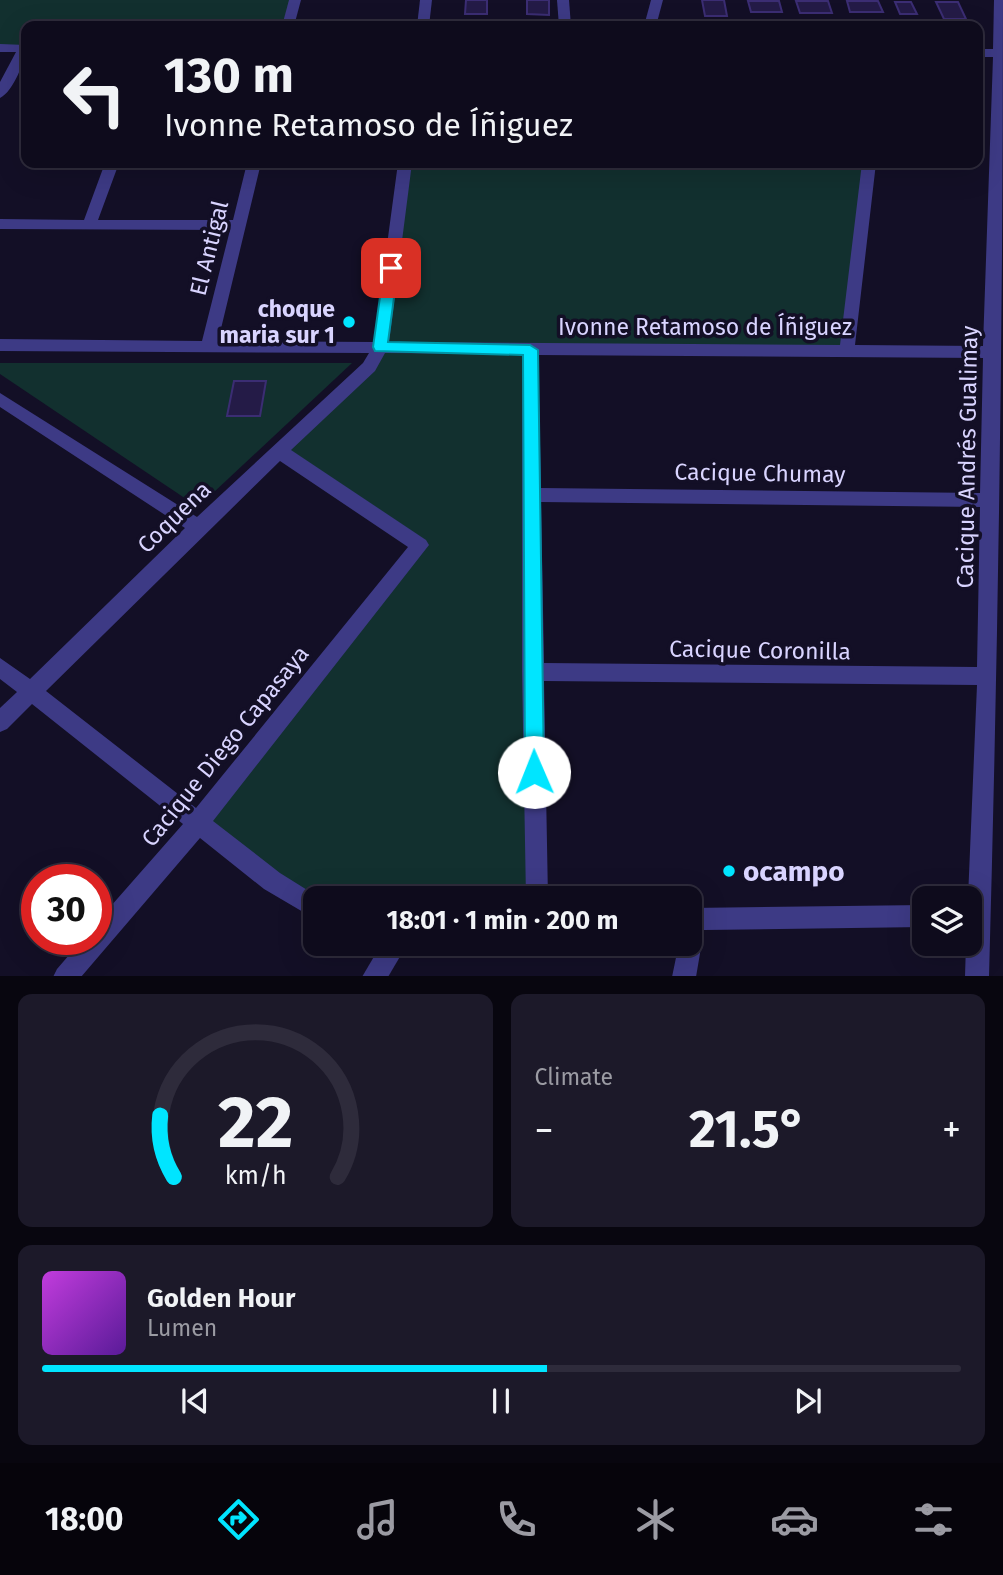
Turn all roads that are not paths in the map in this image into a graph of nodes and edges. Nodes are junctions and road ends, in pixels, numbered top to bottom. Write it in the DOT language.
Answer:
graph roads {
  1 [pos="295,0"];
  2 [pos="426,0"];
  3 [pos="564,0"];
  4 [pos="657,0"];
  5 [pos="1000,0"];
  6 [pos="289,21"];
  7 [pos="423,21"];
  8 [pos="565,21"];
  9 [pos="651,21"];
  10 [pos="0,48"];
  11 [pos="21,49"];
  12 [pos="983,53"];
  13 [pos="998,53"];
  14 [pos="21,56"];
  15 [pos="0,94"];
  16 [pos="110,168"];
  17 [pos="253,168"];
  18 [pos="404,168"];
  19 [pos="868,168"];
  20 [pos="0,223"];
  21 [pos="89,224"];
  22 [pos="238,225"];
  23 [pos="0,345"];
  24 [pos="209,345"];
  25 [pos="380,347"];
  26 [pos="530,350"];
  27 [pos="847,350"];
  28 [pos="991,352"];
  29 [pos="0,399"];
  30 [pos="279,452"];
  31 [pos="532,495"];
  32 [pos="988,500"];
  33 [pos="198,527"];
  34 [pos="0,667"];
  35 [pos="532,672"];
  36 [pos="987,676"];
  37 [pos="31,692"];
  38 [pos="0,722"];
  39 [pos="199,822"];
  40 [pos="537,886"];
  41 [pos="975,886"];
  42 [pos="303,900"];
  43 [pos="912,916"];
  44 [pos="702,919"];
  45 [pos="387,956"];
  46 [pos="687,956"];
  47 [pos="975,956"];
  48 [pos="65,976"];
  49 [pos="374,976"];
  50 [pos="684,976"];
  51 [pos="976,976"];
  1 -- 6 [label="street"];
  2 -- 7 [label="street"];
  3 -- 8 [label="street"];
  4 -- 9 [label="street"];
  5 -- 13 [label="street, Cacique Andrés Gualimay"];
  10 -- 11 [label="street"];
  12 -- 13 [label="street"];
  13 -- 28 [label="street, Cacique Andrés Gualimay"];
  14 -- 15 [label="street"];
  16 -- 21 [label="street"];
  17 -- 22 [label="street, El Antigal"];
  18 -- 25 [label="street"];
  19 -- 27 [label="street"];
  20 -- 21 [label="street"];
  21 -- 22 [label="street"];
  22 -- 24 [label="street, El Antigal"];
  23 -- 24 [label="street, Ivonne Retamoso de Íñiguez"];
  24 -- 25 [label="street, Ivonne Retamoso de Íñiguez"];
  25 -- 26 [label="street, Ivonne Retamoso de Íñiguez"];
  25 -- 30 [label="street, Coquena"];
  26 -- 27 [label="street, Ivonne Retamoso de Íñiguez"];
  26 -- 31 [label="street"];
  27 -- 28 [label="street, Ivonne Retamoso de Íñiguez"];
  28 -- 32 [label="street, Cacique Andrés Gualimay"];
  29 -- 33 [label="street"];
  30 -- 33 [label="street, Coquena"];
  30 -- 39 [label="street, Cacique Diego Capasaya"];
  31 -- 32 [label="street, Cacique Chumay"];
  31 -- 35 [label="street"];
  32 -- 36 [label="street, Cacique Andrés Gualimay"];
  33 -- 37 [label="street, Coquena"];
  34 -- 37 [label="street"];
  35 -- 36 [label="street, Cacique Coronilla"];
  35 -- 40 [label="street"];
  36 -- 41 [label="street, Cacique Andrés Gualimay"];
  37 -- 38 [label="street, Coquena"];
  37 -- 39 [label="street"];
  39 -- 42 [label="street"];
  39 -- 48 [label="street, Cacique Diego Capasaya"];
  43 -- 44 [label="street"];
  45 -- 49 [label="street"];
  46 -- 50 [label="street"];
  47 -- 51 [label="street, Cacique Andrés Gualimay"];
}
